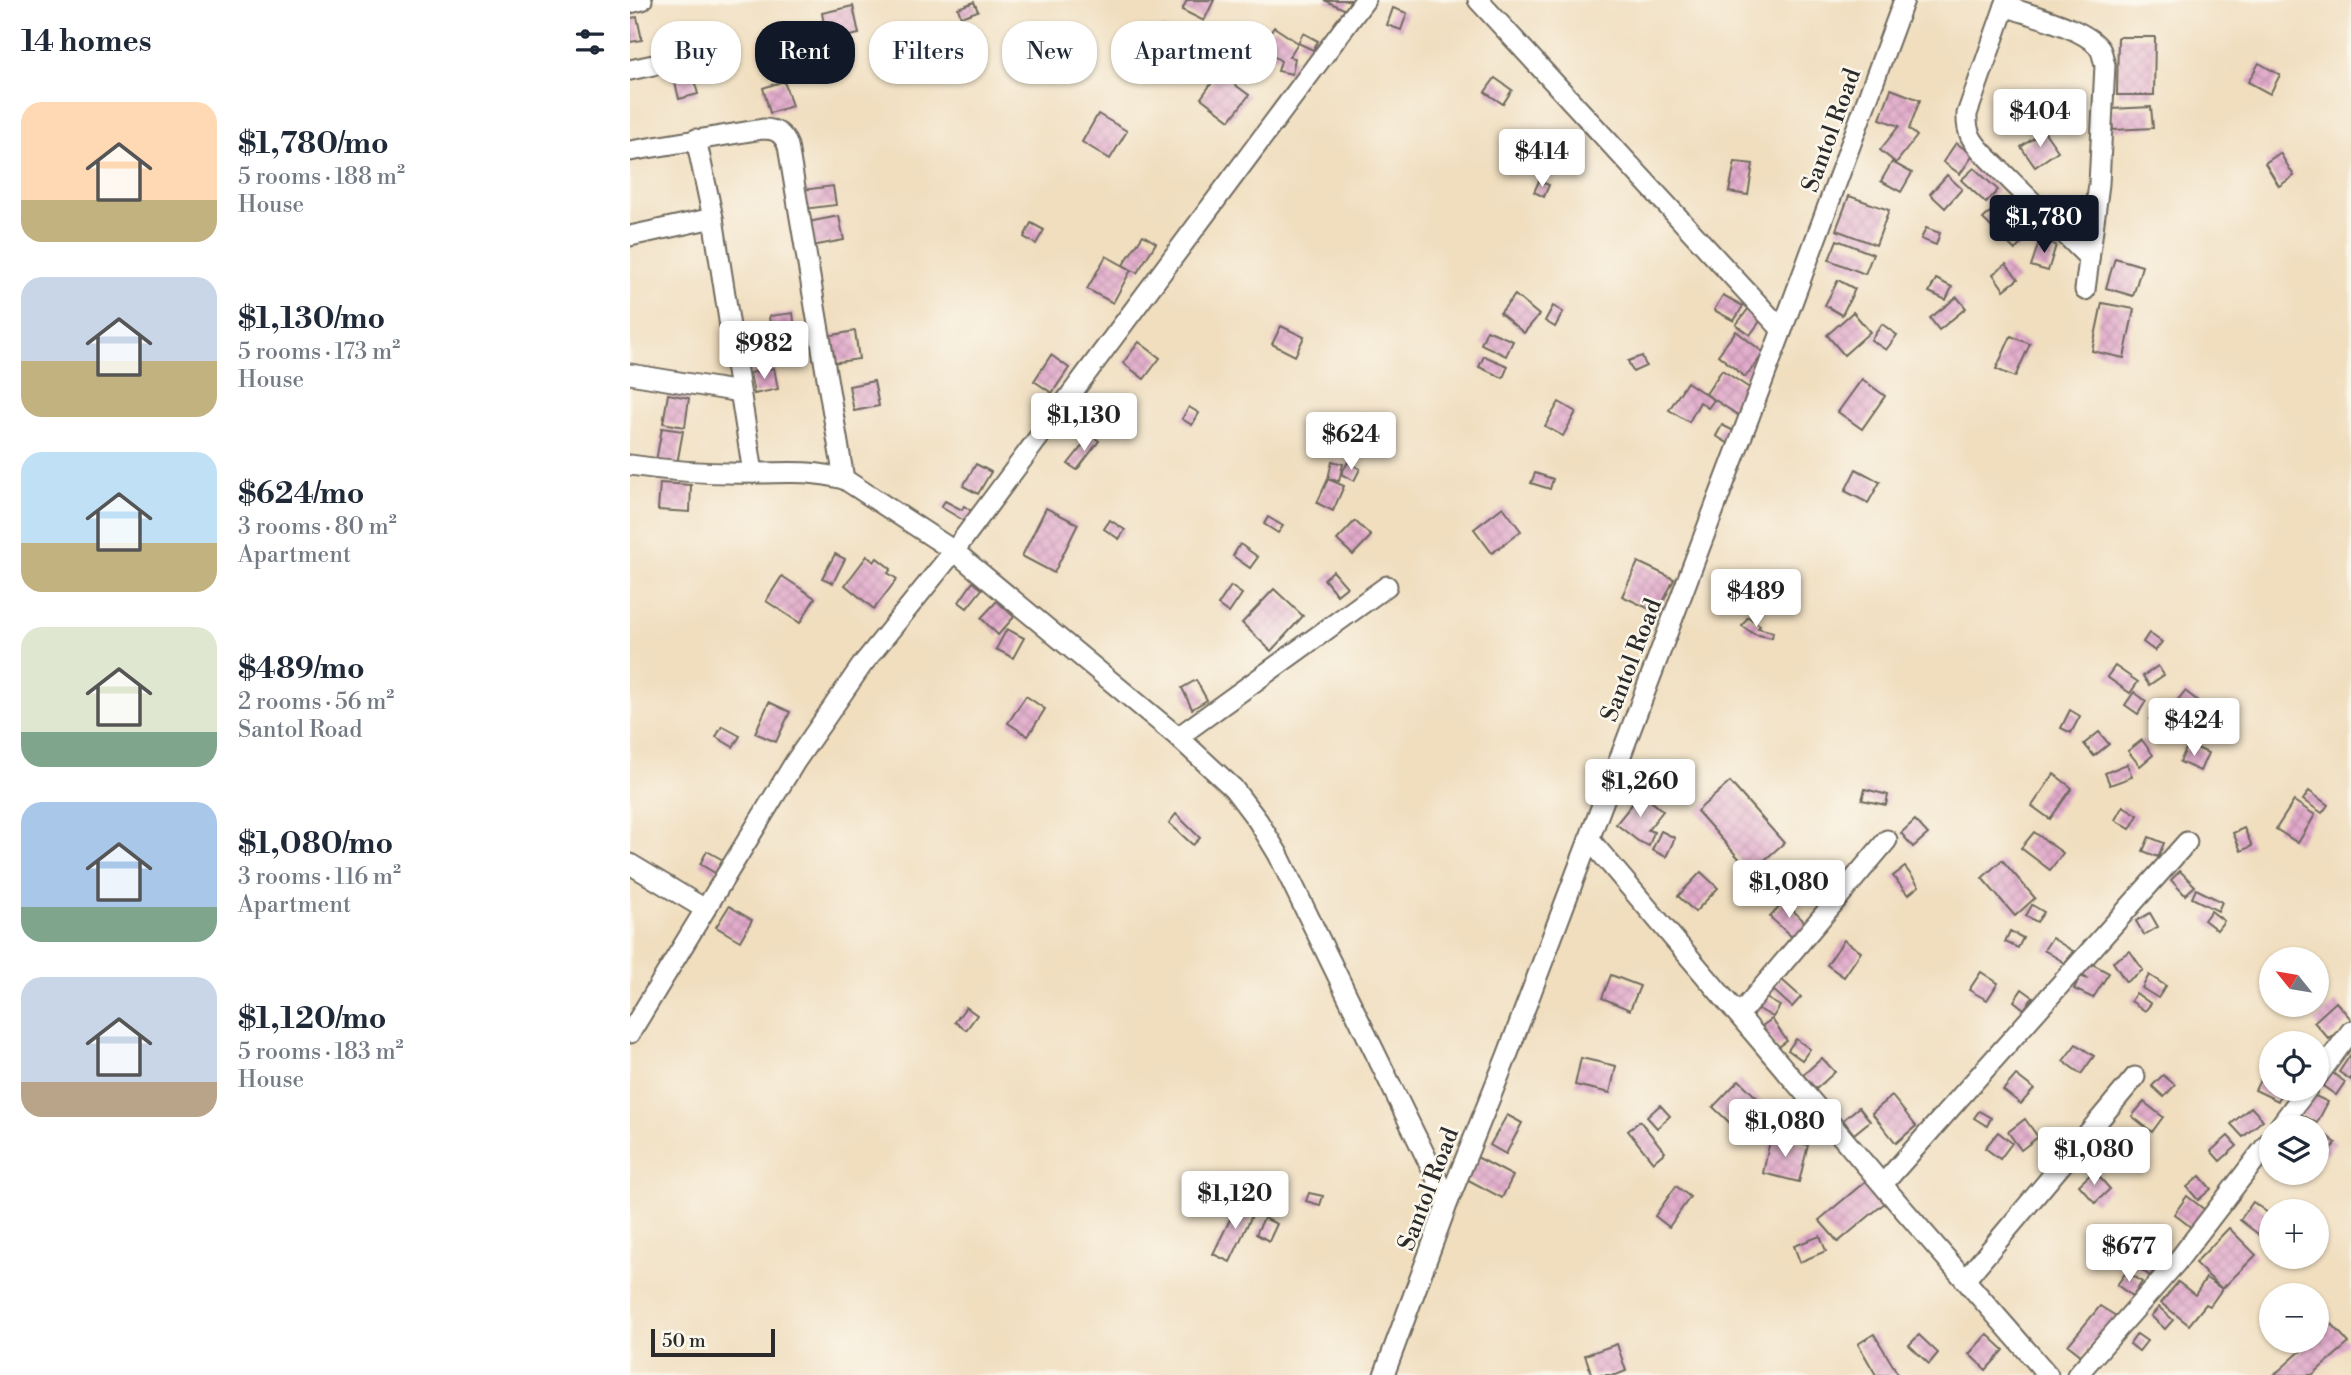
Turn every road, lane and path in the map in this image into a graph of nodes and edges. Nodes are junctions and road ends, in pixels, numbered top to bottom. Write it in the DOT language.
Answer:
graph roads {
  1 [pos="642,0"];
  2 [pos="1365,0"];
  3 [pos="1478,0"];
  4 [pos="1905,0"];
  5 [pos="630,3"];
  6 [pos="2006,3"];
  7 [pos="651,66"];
  8 [pos="630,70"];
  9 [pos="696,139"];
  10 [pos="630,151"];
  11 [pos="713,218"];
  12 [pos="630,236"];
  13 [pos="2089,258"];
  14 [pos="2085,290"];
  15 [pos="1782,330"];
  16 [pos="630,374"];
  17 [pos="740,392"];
  18 [pos="630,465"];
  19 [pos="753,473"];
  20 [pos="845,479"];
  21 [pos="954,551"];
  22 [pos="1387,586"];
  23 [pos="1178,737"];
  24 [pos="1589,839"];
  25 [pos="1887,840"];
  26 [pos="2187,842"];
  27 [pos="630,864"];
  28 [pos="705,909"];
  29 [pos="1739,1015"];
  30 [pos="2351,1031"];
  31 [pos="630,1033"];
  32 [pos="2329,1061"];
  33 [pos="2136,1077"];
  34 [pos="2259,1155"];
  35 [pos="1883,1184"];
  36 [pos="1448,1202"];
  37 [pos="1965,1280"];
  38 [pos="1384,1375"];
  39 [pos="2048,1375"];
  40 [pos="2077,1375"];
  1 -- 5 [label="street"];
  2 -- 21 [label="street"];
  3 -- 15 [label="street"];
  4 -- 15 [label="street, Santol Road"];
  6 -- 13 [label="street"];
  6 -- 13 [label="street"];
  7 -- 8 [label="street"];
  9 -- 10 [label="street"];
  9 -- 11 [label="street"];
  9 -- 20 [label="street"];
  11 -- 12 [label="street"];
  11 -- 17 [label="street"];
  13 -- 14 [label="street"];
  15 -- 24 [label="street, Santol Road"];
  16 -- 17 [label="street"];
  17 -- 19 [label="street"];
  18 -- 19 [label="street"];
  19 -- 20 [label="street"];
  20 -- 21 [label="street"];
  21 -- 23 [label="street"];
  21 -- 28 [label="street"];
  22 -- 23 [label="street"];
  23 -- 36 [label="street"];
  24 -- 29 [label="street"];
  24 -- 36 [label="street, Santol Road"];
  25 -- 29 [label="street"];
  26 -- 35 [label="street"];
  27 -- 28 [label="street"];
  28 -- 31 [label="street"];
  29 -- 35 [label="street"];
  30 -- 32 [label="street"];
  33 -- 37 [label="street"];
  34 -- 40 [label="street"];
  35 -- 37 [label="street"];
  36 -- 38 [label="street, Santol Road"];
  37 -- 39 [label="street"];
}
